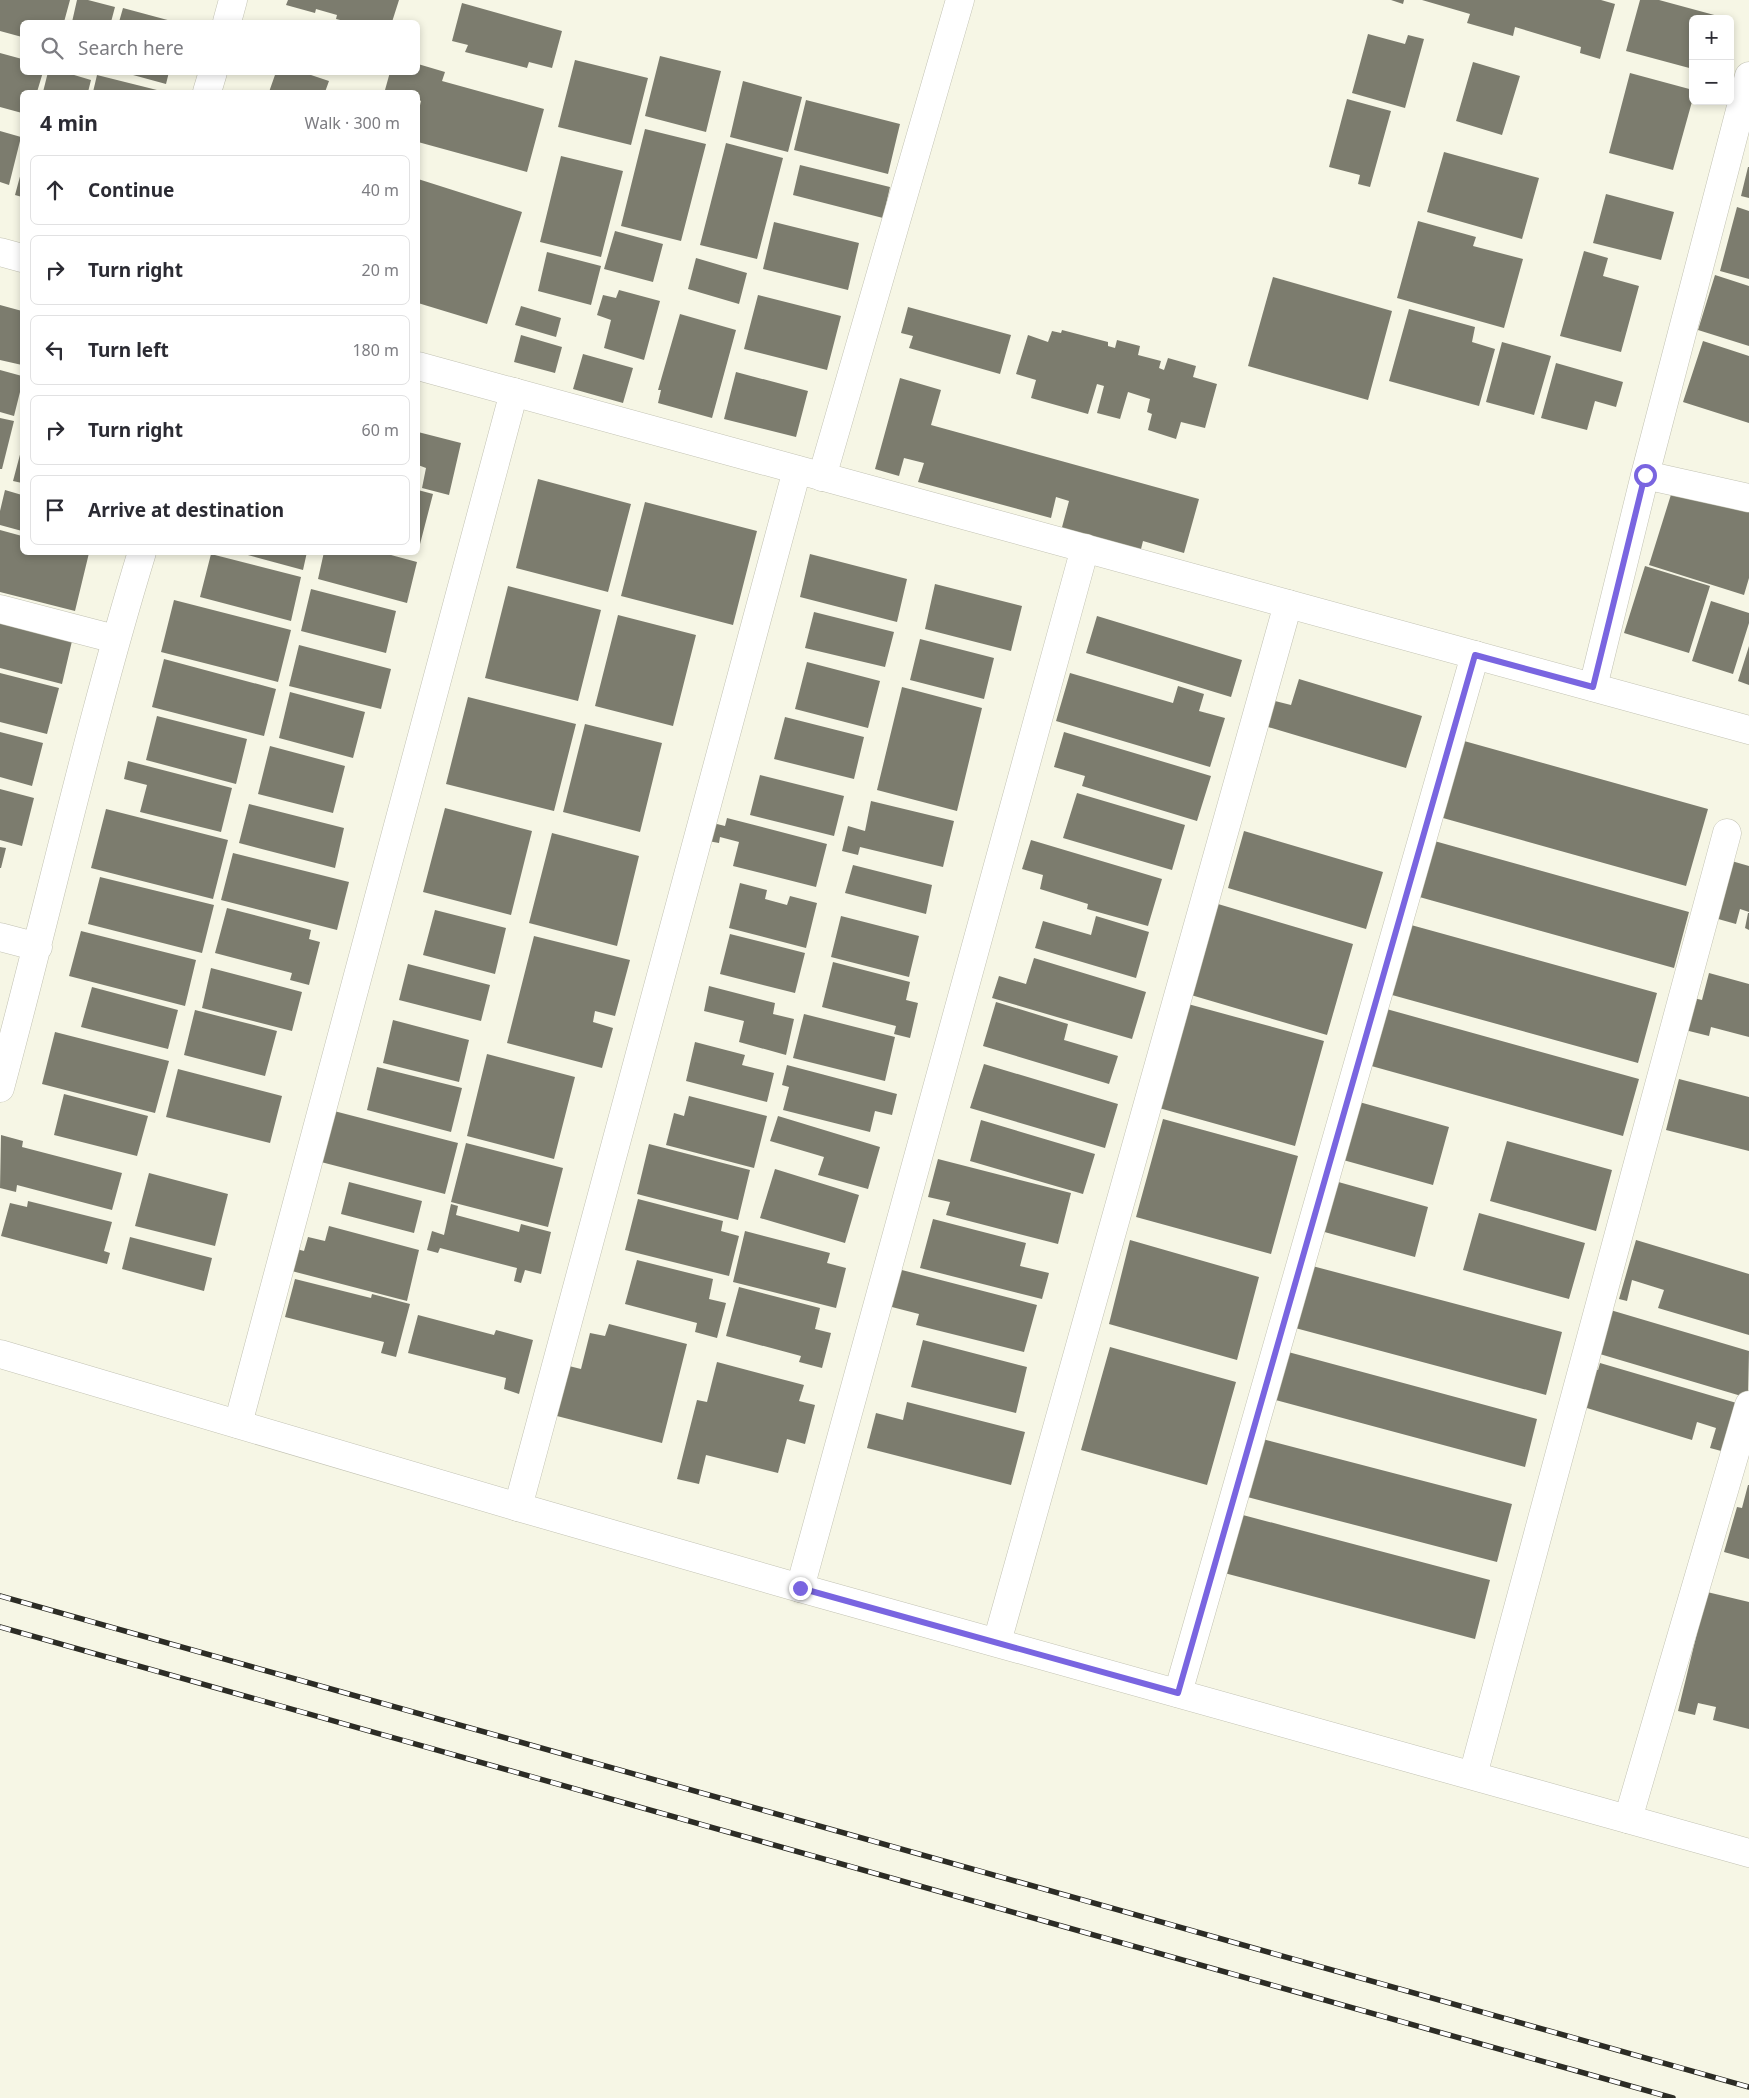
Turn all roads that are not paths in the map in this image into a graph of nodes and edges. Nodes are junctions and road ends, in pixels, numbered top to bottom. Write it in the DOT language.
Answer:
graph roads {
  1 [pos="233,0"];
  2 [pos="960,0"];
  3 [pos="228,20"];
  4 [pos="211,75"];
  5 [pos="1749,76"];
  6 [pos="208,90"];
  7 [pos="0,252"];
  8 [pos="20,257"];
  9 [pos="420,367"];
  10 [pos="514,392"];
  11 [pos="810,473"];
  12 [pos="1645,475"];
  13 [pos="1749,498"];
  14 [pos="1084,548"];
  15 [pos="141,555"];
  16 [pos="1288,604"];
  17 [pos="0,609"];
  18 [pos="115,640"];
  19 [pos="1475,655"];
  20 [pos="1593,687"];
  21 [pos="1749,730"];
  22 [pos="1727,833"];
  23 [pos="0,936"];
  24 [pos="38,947"];
  25 [pos="0,1088"];
  26 [pos="0,1354"];
  27 [pos="1749,1405"];
  28 [pos="238,1424"];
  29 [pos="1742,1455"];
  30 [pos="518,1507"];
  31 [pos="800,1588"];
  32 [pos="997,1642"];
  33 [pos="1178,1693"];
  34 [pos="1473,1775"];
  35 [pos="1628,1819"];
  36 [pos="1749,1852"];
  1 -- 3 [label="street"];
  2 -- 11 [label="street"];
  4 -- 6 [label="street"];
  5 -- 12 [label="street"];
  7 -- 8 [label="street"];
  9 -- 10 [label="street"];
  10 -- 11 [label="street"];
  10 -- 28 [label="street"];
  11 -- 14 [label="street"];
  11 -- 30 [label="street"];
  12 -- 13 [label="street"];
  12 -- 20 [label="street"];
  14 -- 16 [label="street"];
  14 -- 31 [label="street"];
  15 -- 18 [label="street"];
  16 -- 19 [label="street"];
  16 -- 32 [label="street"];
  17 -- 18 [label="street"];
  18 -- 24 [label="street"];
  19 -- 20 [label="street"];
  19 -- 33 [label="street"];
  20 -- 21 [label="street"];
  22 -- 34 [label="street"];
  23 -- 24 [label="street"];
  24 -- 25 [label="street"];
  26 -- 28 [label="street"];
  27 -- 29 [label="street"];
  28 -- 30 [label="street"];
  29 -- 35 [label="street"];
  30 -- 31 [label="street"];
  31 -- 32 [label="street"];
  32 -- 33 [label="street"];
  33 -- 34 [label="street"];
  34 -- 35 [label="street"];
  35 -- 36 [label="street"];
}
